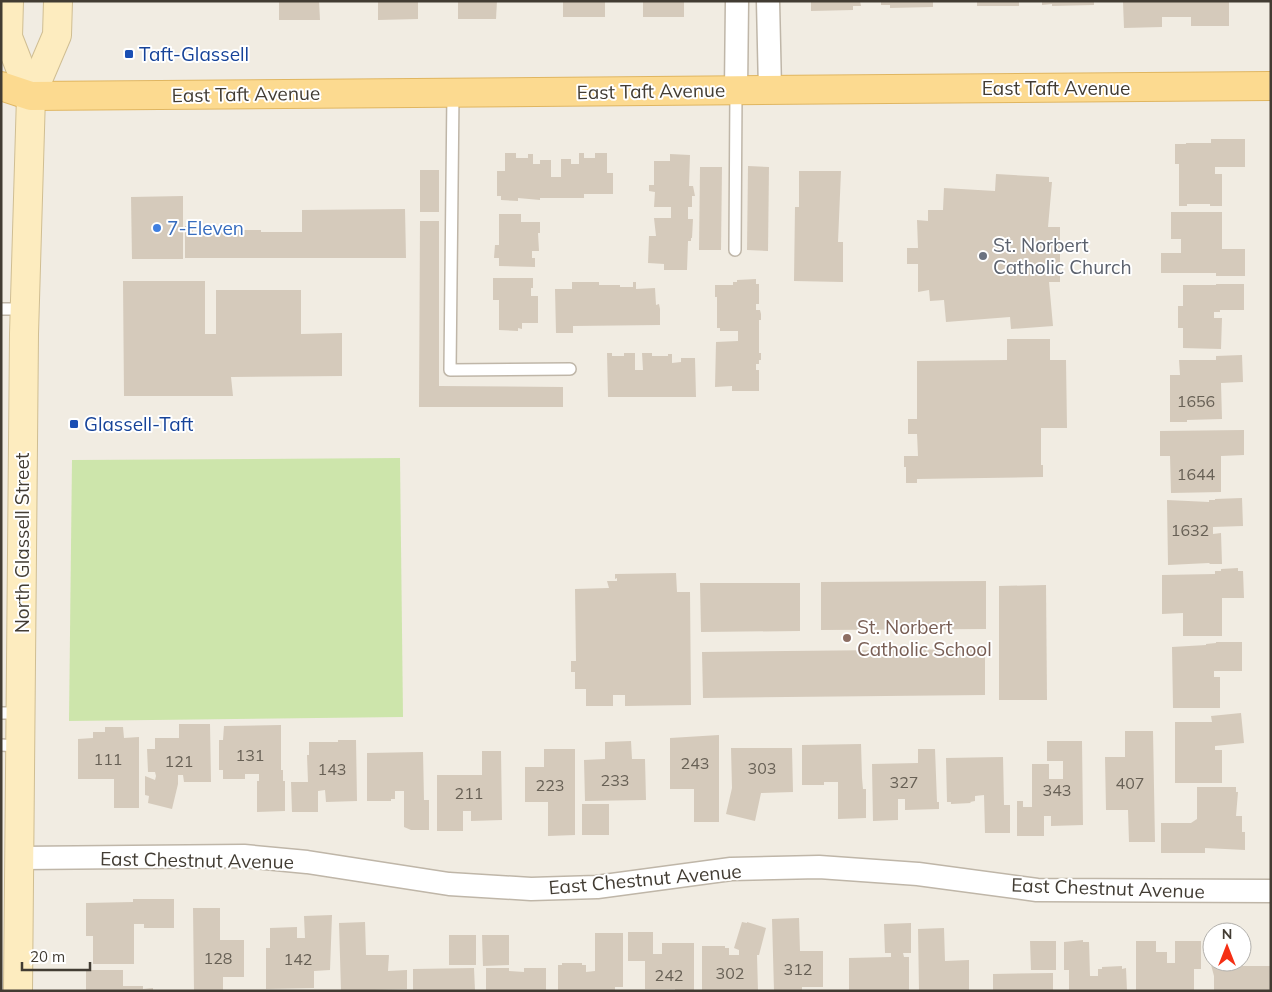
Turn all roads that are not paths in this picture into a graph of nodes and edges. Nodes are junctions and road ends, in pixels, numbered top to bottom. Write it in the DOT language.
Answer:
graph roads {
  1 [pos="9,1"];
  2 [pos="58,1"];
  3 [pos="736,1"];
  4 [pos="768,1"];
  5 [pos="1,86"];
  6 [pos="1271,86"];
  7 [pos="736,90"];
  8 [pos="770,90"];
  9 [pos="453,93"];
  10 [pos="31,96"];
  11 [pos="1,108"];
  12 [pos="735,250"];
  13 [pos="13,309"];
  14 [pos="570,369"];
  15 [pos="11,713"];
  16 [pos="11,746"];
  17 [pos="20,858"];
  18 [pos="1271,891"];
  19 [pos="18,991"];
  1 -- 10 [label="main road, North Glassell Street"];
  2 -- 10 [label="main road, North Glassell Street"];
  3 -- 7 [label="street"];
  4 -- 8 [label="street"];
  5 -- 10 [label="main road"];
  6 -- 8 [label="main road, East Taft Avenue"];
  7 -- 8 [label="main road, East Taft Avenue"];
  7 -- 9 [label="main road, East Taft Avenue"];
  7 -- 12 [label="lane"];
  9 -- 10 [label="main road, East Taft Avenue"];
  9 -- 14 [label="lane"];
  10 -- 11 [label="main road"];
  10 -- 13 [label="main road, North Glassell Street"];
  13 -- 15 [label="main road, North Glassell Street"];
  15 -- 16 [label="main road, North Glassell Street"];
  16 -- 17 [label="main road, North Glassell Street"];
  17 -- 18 [label="street, East Chestnut Avenue"];
  17 -- 19 [label="main road, North Glassell Street"];
}
